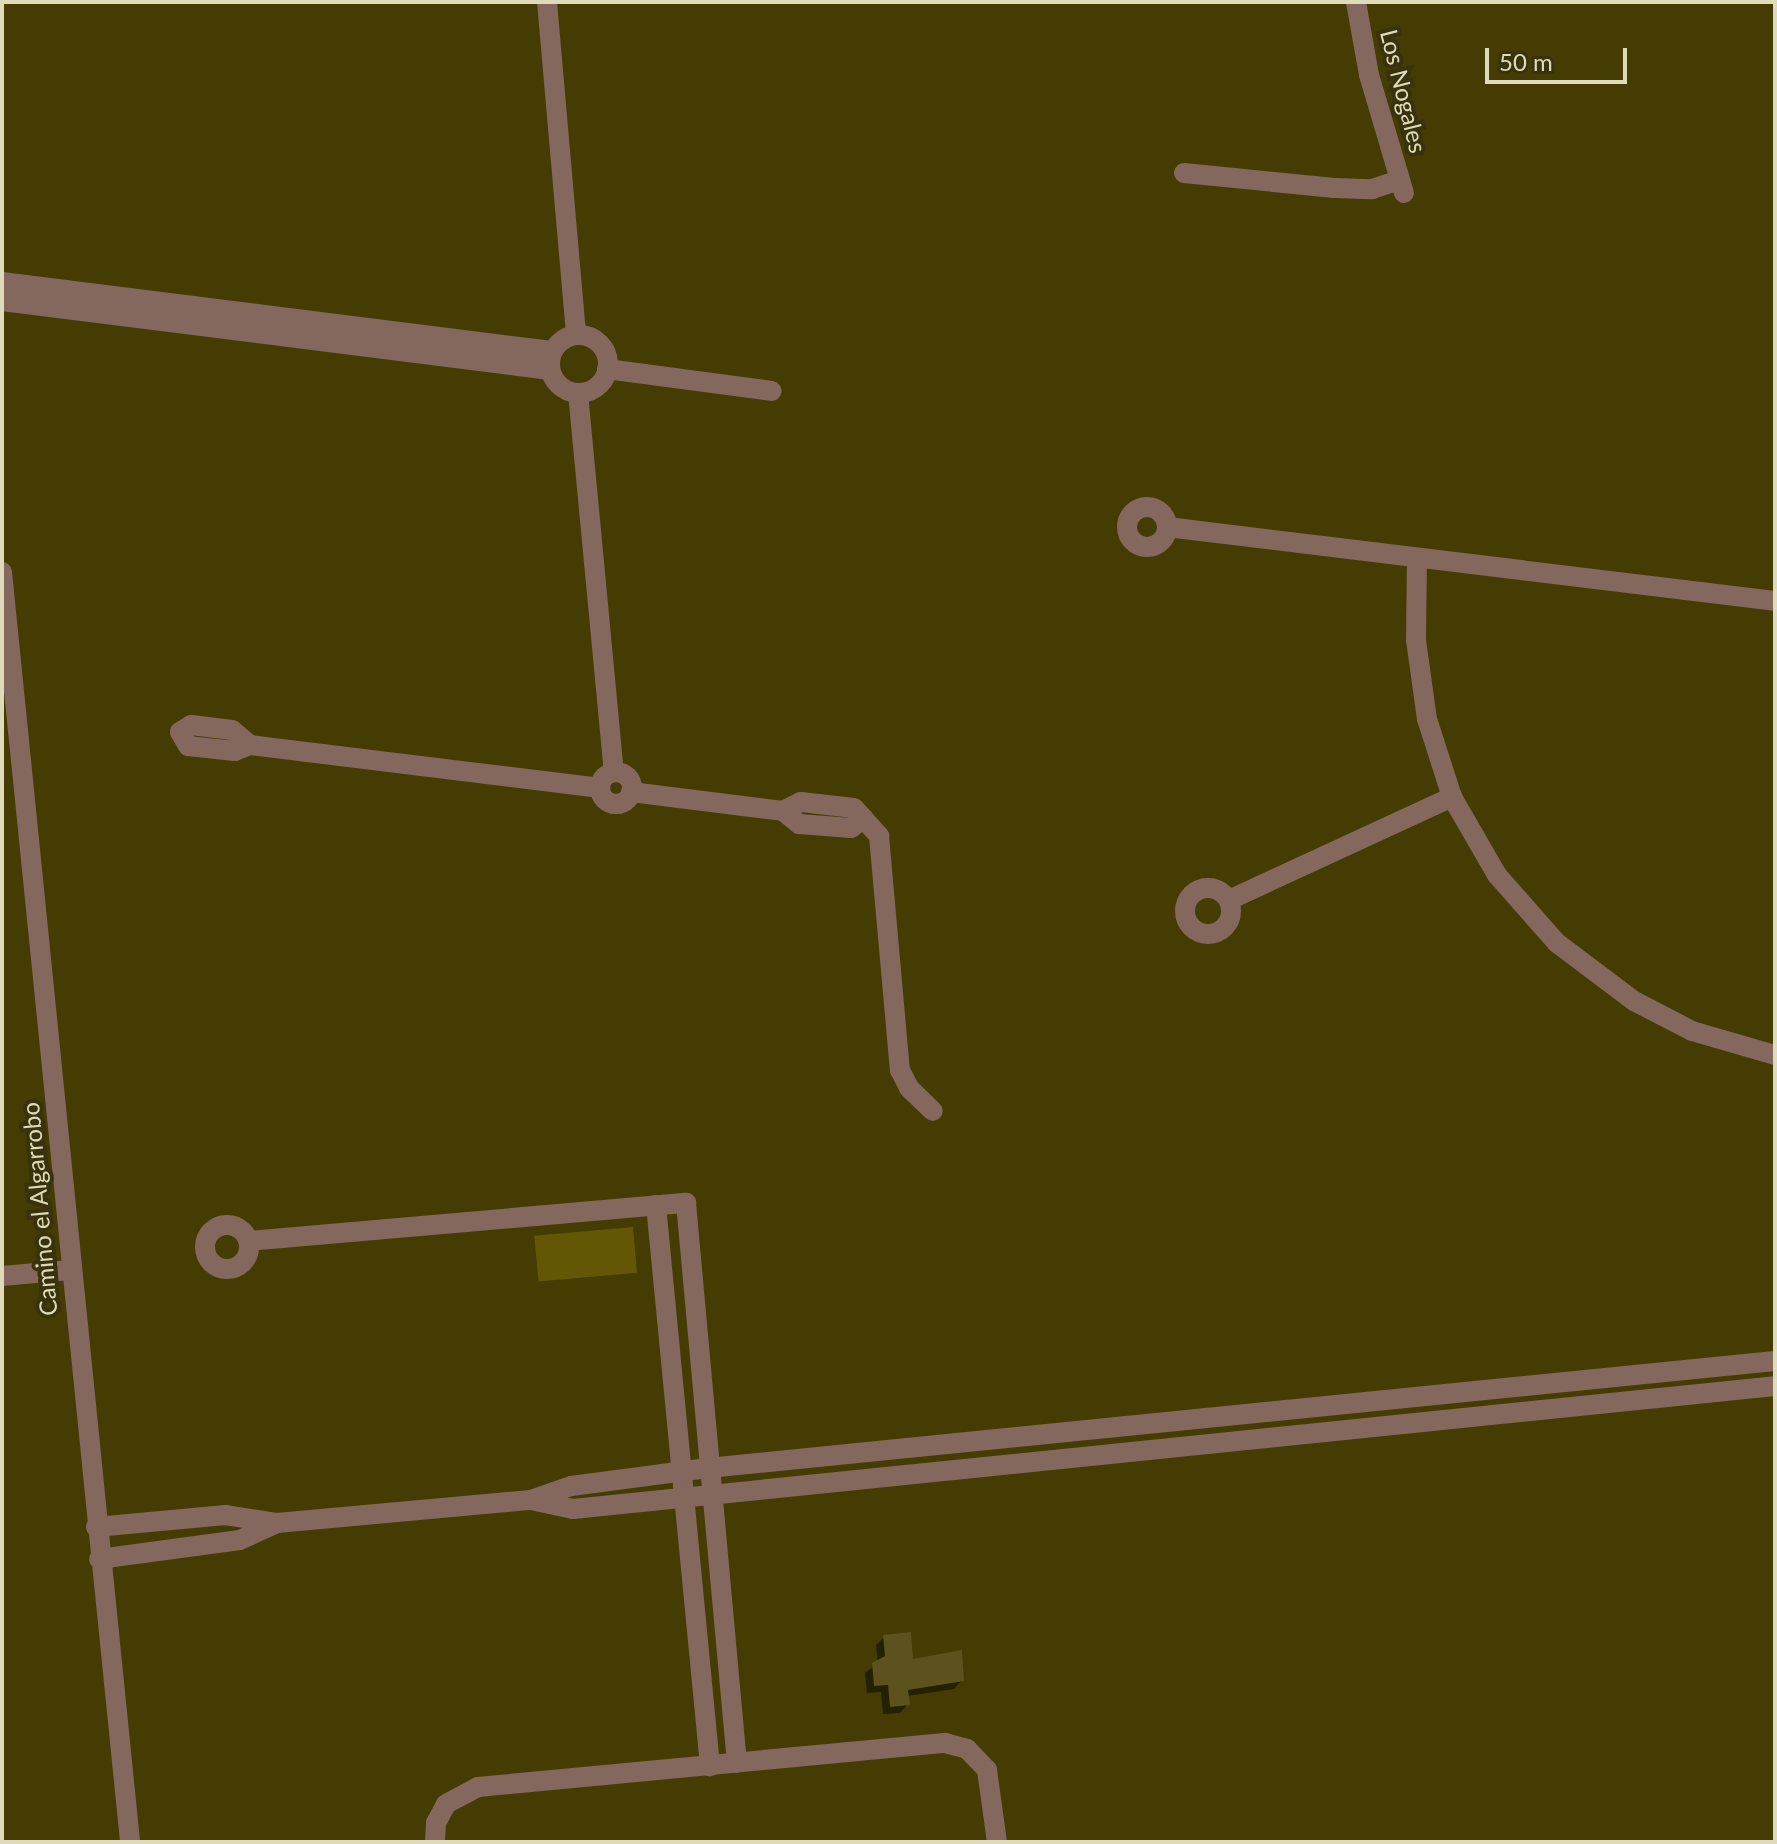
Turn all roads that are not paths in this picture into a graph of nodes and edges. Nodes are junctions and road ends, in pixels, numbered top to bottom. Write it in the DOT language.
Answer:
graph roads {
  1 [pos="547,2"];
  2 [pos="1356,2"];
  3 [pos="1184,173"];
  4 [pos="2,282"];
  5 [pos="2,301"];
  6 [pos="576,335"];
  7 [pos="551,361"];
  8 [pos="607,369"];
  9 [pos="772,391"];
  10 [pos="578,393"];
  11 [pos="1167,527"];
  12 [pos="1417,558"];
  13 [pos="2,572"];
  14 [pos="1775,601"];
  15 [pos="250,745"];
  16 [pos="607,780"];
  17 [pos="1452,797"];
  18 [pos="1229,900"];
  19 [pos="1775,1055"];
  20 [pos="933,1111"];
  21 [pos="656,1205"];
  22 [pos="249,1241"];
  23 [pos="70,1270"];
  24 [pos="2,1276"];
  25 [pos="1775,1361"];
  26 [pos="1775,1386"];
  27 [pos="708,1468"];
  28 [pos="681,1471"];
  29 [pos="710,1494"];
  30 [pos="684,1498"];
  31 [pos="531,1500"];
  32 [pos="277,1523"];
  33 [pos="96,1527"];
  34 [pos="99,1559"];
  35 [pos="737,1763"];
  36 [pos="710,1766"];
  37 [pos="130,1842"];
  38 [pos="435,1842"];
  39 [pos="997,1842"];
  1 -- 6 [label="street"];
  2 -- 3 [label="street, Los Nogales"];
  4 -- 7 [label="street"];
  5 -- 7 [label="street"];
  6 -- 7 [label="street"];
  6 -- 8 [label="street"];
  7 -- 10 [label="street"];
  8 -- 9 [label="street"];
  8 -- 10 [label="street"];
  10 -- 16 [label="street"];
  11 -- 12 [label="street"];
  12 -- 14 [label="street"];
  12 -- 17 [label="street"];
  13 -- 23 [label="street, Camino el Algarrobo"];
  15 -- 16 [label="street"];
  16 -- 20 [label="street"];
  17 -- 18 [label="street"];
  17 -- 19 [label="street"];
  21 -- 22 [label="street"];
  21 -- 27 [label="street"];
  21 -- 28 [label="street"];
  23 -- 24 [label="street"];
  23 -- 33 [label="street, Camino el Algarrobo"];
  25 -- 27 [label="street"];
  26 -- 29 [label="street"];
  27 -- 28 [label="street"];
  27 -- 29 [label="street"];
  28 -- 30 [label="street"];
  28 -- 31 [label="street"];
  29 -- 30 [label="street"];
  29 -- 35 [label="street"];
  30 -- 31 [label="street"];
  30 -- 36 [label="street"];
  31 -- 32 [label="street"];
  32 -- 33 [label="street"];
  32 -- 34 [label="street"];
  33 -- 34 [label="street, Camino el Algarrobo"];
  34 -- 37 [label="street, Camino el Algarrobo"];
  35 -- 36 [label="street"];
  35 -- 39 [label="street"];
  36 -- 38 [label="street"];
}
